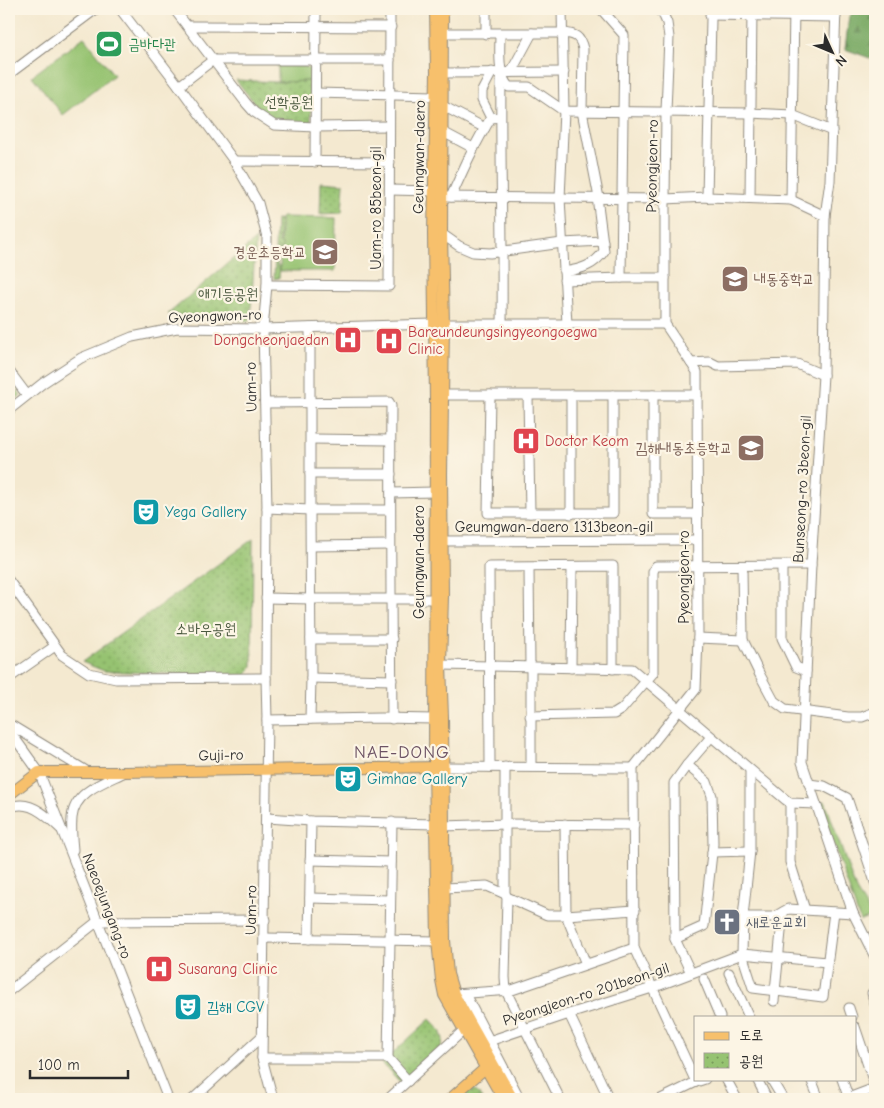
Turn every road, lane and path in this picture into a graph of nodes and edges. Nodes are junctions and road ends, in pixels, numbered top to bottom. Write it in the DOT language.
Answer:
graph roads {
  1 [pos="96,9"];
  2 [pos="120,9"];
  3 [pos="174,9"];
  4 [pos="316,9"];
  5 [pos="390,9"];
  6 [pos="435,9"];
  7 [pos="443,9"];
  8 [pos="486,9"];
  9 [pos="562,9"];
  10 [pos="658,9"];
  11 [pos="604,10"];
  12 [pos="710,12"];
  13 [pos="794,12"];
  14 [pos="752,13"];
  15 [pos="836,13"];
  16 [pos="187,26"];
  17 [pos="316,27"];
  18 [pos="391,27"];
  19 [pos="442,33"];
  20 [pos="532,33"];
  21 [pos="563,33"];
  22 [pos="486,34"];
  23 [pos="500,34"];
  24 [pos="213,60"];
  25 [pos="390,60"];
  26 [pos="315,61"];
  27 [pos="496,72"];
  28 [pos="511,72"];
  29 [pos="564,72"];
  30 [pos="443,73"];
  31 [pos="9,74"];
  32 [pos="179,86"];
  33 [pos="316,93"];
  34 [pos="391,94"];
  35 [pos="434,96"];
  36 [pos="443,106"];
  37 [pos="564,111"];
  38 [pos="582,111"];
  39 [pos="623,112"];
  40 [pos="666,112"];
  41 [pos="708,112"];
  42 [pos="750,113"];
  43 [pos="792,115"];
  44 [pos="496,118"];
  45 [pos="389,126"];
  46 [pos="315,127"];
  47 [pos="485,128"];
  48 [pos="832,131"];
  49 [pos="443,132"];
  50 [pos="473,148"];
  51 [pos="234,161"];
  52 [pos="315,162"];
  53 [pos="390,162"];
  54 [pos="390,190"];
  55 [pos="442,195"];
  56 [pos="707,197"];
  57 [pos="501,198"];
  58 [pos="560,198"];
  59 [pos="598,198"];
  60 [pos="622,198"];
  61 [pos="665,198"];
  62 [pos="750,198"];
  63 [pos="791,200"];
  64 [pos="824,216"];
  65 [pos="442,234"];
  66 [pos="603,242"];
  67 [pos="562,243"];
  68 [pos="503,250"];
  69 [pos="564,276"];
  70 [pos="621,278"];
  71 [pos="664,278"];
  72 [pos="267,285"];
  73 [pos="502,324"];
  74 [pos="567,324"];
  75 [pos="665,324"];
  76 [pos="439,325"];
  77 [pos="310,328"];
  78 [pos="263,329"];
  79 [pos="691,363"];
  80 [pos="9,371"];
  81 [pos="823,375"];
  82 [pos="27,395"];
  83 [pos="443,395"];
  84 [pos="490,395"];
  85 [pos="570,395"];
  86 [pos="613,395"];
  87 [pos="653,395"];
  88 [pos="698,395"];
  89 [pos="528,396"];
  90 [pos="310,402"];
  91 [pos="265,403"];
  92 [pos="9,410"];
  93 [pos="310,439"];
  94 [pos="390,440"];
  95 [pos="310,474"];
  96 [pos="391,474"];
  97 [pos="434,492"];
  98 [pos="391,493"];
  99 [pos="267,508"];
  100 [pos="310,510"];
  101 [pos="390,510"];
  102 [pos="530,513"];
  103 [pos="571,514"];
  104 [pos="697,514"];
  105 [pos="442,540"];
  106 [pos="697,540"];
  107 [pos="390,545"];
  108 [pos="311,546"];
  109 [pos="811,565"];
  110 [pos="698,566"];
  111 [pos="742,566"];
  112 [pos="782,566"];
  113 [pos="572,567"];
  114 [pos="529,568"];
  115 [pos="9,581"];
  116 [pos="266,598"];
  117 [pos="392,598"];
  118 [pos="311,599"];
  119 [pos="434,599"];
  120 [pos="698,638"];
  121 [pos="311,639"];
  122 [pos="392,639"];
  123 [pos="743,640"];
  124 [pos="55,646"];
  125 [pos="441,665"];
  126 [pos="490,665"];
  127 [pos="531,667"];
  128 [pos="571,668"];
  129 [pos="613,669"];
  130 [pos="806,671"];
  131 [pos="9,678"];
  132 [pos="266,678"];
  133 [pos="311,678"];
  134 [pos="392,680"];
  135 [pos="646,681"];
  136 [pos="680,710"];
  137 [pos="805,711"];
  138 [pos="875,712"];
  139 [pos="530,716"];
  140 [pos="310,719"];
  141 [pos="392,719"];
  142 [pos="434,719"];
  143 [pos="267,720"];
  144 [pos="9,724"];
  145 [pos="9,730"];
  146 [pos="711,736"];
  147 [pos="687,765"];
  148 [pos="438,767"];
  149 [pos="490,767"];
  150 [pos="505,767"];
  151 [pos="530,767"];
  152 [pos="633,768"];
  153 [pos="267,769"];
  154 [pos="750,770"];
  155 [pos="39,772"];
  156 [pos="88,772"];
  157 [pos="125,772"];
  158 [pos="809,784"];
  159 [pos="9,795"];
  160 [pos="790,803"];
  161 [pos="816,804"];
  162 [pos="9,807"];
  163 [pos="267,818"];
  164 [pos="311,821"];
  165 [pos="392,822"];
  166 [pos="505,824"];
  167 [pos="565,824"];
  168 [pos="439,825"];
  169 [pos="634,825"];
  170 [pos="62,829"];
  171 [pos="750,851"];
  172 [pos="712,852"];
  173 [pos="73,858"];
  174 [pos="310,860"];
  175 [pos="391,862"];
  176 [pos="875,882"];
  177 [pos="444,888"];
  178 [pos="506,895"];
  179 [pos="310,898"];
  180 [pos="390,900"];
  181 [pos="635,910"];
  182 [pos="805,910"];
  183 [pos="783,912"];
  184 [pos="834,912"];
  185 [pos="853,913"];
  186 [pos="566,915"];
  187 [pos="743,917"];
  188 [pos="265,920"];
  189 [pos="98,921"];
  190 [pos="265,938"];
  191 [pos="309,939"];
  192 [pos="675,939"];
  193 [pos="389,940"];
  194 [pos="437,941"];
  195 [pos="634,948"];
  196 [pos="742,954"];
  197 [pos="875,957"];
  198 [pos="779,958"];
  199 [pos="827,962"];
  200 [pos="586,964"];
  201 [pos="691,973"];
  202 [pos="729,973"];
  203 [pos="704,979"];
  204 [pos="652,988"];
  205 [pos="9,991"];
  206 [pos="506,991"];
  207 [pos="775,991"];
  208 [pos="872,993"];
  209 [pos="460,994"];
  210 [pos="774,1001"];
  211 [pos="875,1004"];
  212 [pos="569,1014"];
  213 [pos="720,1016"];
  214 [pos="749,1016"];
  215 [pos="526,1028"];
  216 [pos="464,1030"];
  217 [pos="856,1030"];
  218 [pos="262,1036"];
  219 [pos="489,1041"];
  220 [pos="262,1058"];
  221 [pos="388,1058"];
  222 [pos="489,1065"];
  223 [pos="694,1069"];
  224 [pos="727,1080"];
  225 [pos="758,1080"];
  226 [pos="773,1080"];
  227 [pos="811,1080"];
  228 [pos="842,1080"];
  229 [pos="408,1081"];
  230 [pos="700,1081"];
  231 [pos="875,1087"];
  232 [pos="168,1099"];
  233 [pos="193,1099"];
  234 [pos="273,1099"];
  235 [pos="388,1099"];
  236 [pos="450,1099"];
  237 [pos="503,1099"];
  238 [pos="513,1099"];
  239 [pos="520,1099"];
  240 [pos="560,1099"];
  241 [pos="609,1099"];
  242 [pos="661,1099"];
  243 [pos="737,1099"];
  244 [pos="767,1099"];
  245 [pos="783,1099"];
  246 [pos="818,1099"];
  247 [pos="848,1099"];
  1 -- 31 [label="street"];
  2 -- 32 [label="street, Uam-ro"];
  3 -- 16 [label="street"];
  4 -- 17 [label="street"];
  5 -- 18 [label="street, Uam-ro 85beon-gil"];
  6 -- 35 [label="main road, Geumgwan-daero"];
  7 -- 19 [label="main road, Geumgwan-daero"];
  8 -- 22 [label="street"];
  9 -- 21 [label="street"];
  10 -- 40 [label="street, Pyeongjeon-ro"];
  11 -- 39 [label="street"];
  12 -- 14 [label="street"];
  12 -- 41 [label="street"];
  13 -- 14 [label="street"];
  13 -- 15 [label="street"];
  13 -- 43 [label="street"];
  14 -- 42 [label="street"];
  15 -- 48 [label="street, Bunseong-ro 3beon-gil"];
  16 -- 17 [label="street"];
  16 -- 24 [label="street"];
  17 -- 18 [label="street"];
  17 -- 26 [label="street"];
  18 -- 25 [label="street, Uam-ro 85beon-gil"];
  19 -- 22 [label="street"];
  19 -- 30 [label="main road, Geumgwan-daero"];
  20 -- 21 [label="street"];
  20 -- 23 [label="street"];
  20 -- 28 [label="street"];
  21 -- 29 [label="street"];
  21 -- 38 [label="street"];
  22 -- 23 [label="street"];
  23 -- 27 [label="street"];
  24 -- 26 [label="street"];
  24 -- 32 [label="street"];
  24 -- 46 [label="street"];
  25 -- 26 [label="street"];
  25 -- 34 [label="street, Uam-ro 85beon-gil"];
  26 -- 33 [label="street"];
  27 -- 28 [label="street"];
  27 -- 30 [label="street"];
  27 -- 37 [label="street"];
  27 -- 44 [label="street"];
  27 -- 44 [label="street"];
  28 -- 29 [label="street"];
  29 -- 37 [label="street"];
  30 -- 36 [label="main road, Geumgwan-daero"];
  32 -- 51 [label="street, Uam-ro"];
  33 -- 34 [label="street"];
  33 -- 46 [label="street"];
  34 -- 35 [label="street"];
  34 -- 45 [label="street, Uam-ro 85beon-gil"];
  35 -- 55 [label="main road, Geumgwan-daero"];
  36 -- 47 [label="street"];
  36 -- 49 [label="main road, Geumgwan-daero"];
  37 -- 38 [label="street"];
  37 -- 58 [label="street"];
  38 -- 39 [label="street"];
  38 -- 59 [label="street"];
  39 -- 40 [label="street"];
  39 -- 60 [label="street"];
  40 -- 41 [label="street"];
  40 -- 61 [label="street, Pyeongjeon-ro"];
  41 -- 42 [label="street"];
  41 -- 56 [label="street"];
  42 -- 43 [label="street"];
  42 -- 62 [label="street"];
  43 -- 48 [label="street"];
  43 -- 63 [label="street"];
  44 -- 47 [label="street"];
  44 -- 57 [label="street"];
  45 -- 46 [label="street"];
  45 -- 53 [label="street, Uam-ro 85beon-gil"];
  46 -- 52 [label="street"];
  47 -- 50 [label="street"];
  48 -- 64 [label="street, Bunseong-ro 3beon-gil"];
  49 -- 50 [label="street"];
  49 -- 55 [label="main road, Geumgwan-daero"];
  50 -- 55 [label="street"];
  51 -- 52 [label="street"];
  51 -- 72 [label="street, Uam-ro"];
  52 -- 53 [label="street"];
  53 -- 54 [label="street, Uam-ro 85beon-gil"];
  54 -- 55 [label="street"];
  54 -- 72 [label="street, Uam-ro 85beon-gil"];
  55 -- 57 [label="street"];
  55 -- 65 [label="main road, Geumgwan-daero"];
  55 -- 76 [label="main road, Geumgwan-daero"];
  56 -- 61 [label="street"];
  56 -- 62 [label="street"];
  57 -- 58 [label="street"];
  57 -- 68 [label="street"];
  58 -- 59 [label="street"];
  58 -- 67 [label="street"];
  59 -- 60 [label="street"];
  59 -- 66 [label="street"];
  60 -- 61 [label="street"];
  60 -- 70 [label="street"];
  61 -- 71 [label="street, Pyeongjeon-ro"];
  62 -- 63 [label="street"];
  63 -- 64 [label="street"];
  64 -- 81 [label="street, Bunseong-ro 3beon-gil"];
  65 -- 68 [label="street"];
  65 -- 76 [label="main road, Geumgwan-daero"];
  66 -- 67 [label="street"];
  66 -- 69 [label="street"];
  67 -- 68 [label="street"];
  67 -- 69 [label="street"];
  68 -- 73 [label="street"];
  69 -- 70 [label="street"];
  69 -- 74 [label="street"];
  70 -- 71 [label="street"];
  71 -- 75 [label="street, Pyeongjeon-ro"];
  72 -- 78 [label="street, Uam-ro"];
  73 -- 74 [label="street, Gyeongwon-ro"];
  73 -- 76 [label="street, Gyeongwon-ro"];
  74 -- 75 [label="street, Gyeongwon-ro"];
  75 -- 79 [label="street, Pyeongjeon-ro"];
  76 -- 77 [label="street, Gyeongwon-ro"];
  76 -- 83 [label="main road, Geumgwan-daero"];
  76 -- 97 [label="main road, Geumgwan-daero"];
  77 -- 78 [label="street, Gyeongwon-ro"];
  77 -- 90 [label="street"];
  78 -- 82 [label="street, Gyeongwon-ro"];
  78 -- 91 [label="street, Uam-ro"];
  79 -- 81 [label="street"];
  79 -- 88 [label="street, Pyeongjeon-ro"];
  80 -- 82 [label="street"];
  81 -- 109 [label="street, Bunseong-ro 3beon-gil"];
  82 -- 92 [label="street, Gyeongwon-ro"];
  83 -- 84 [label="street"];
  83 -- 105 [label="main road, Geumgwan-daero"];
  84 -- 89 [label="street"];
  84 -- 102 [label="street, Geumgwan-daero 1313beon-gil"];
  85 -- 86 [label="street"];
  85 -- 89 [label="street"];
  85 -- 103 [label="street"];
  86 -- 87 [label="street"];
  86 -- 103 [label="street, Geumgwan-daero 1313beon-gil"];
  87 -- 88 [label="street"];
  87 -- 104 [label="street"];
  88 -- 104 [label="street, Pyeongjeon-ro"];
  89 -- 102 [label="street"];
  90 -- 91 [label="street"];
  90 -- 93 [label="street"];
  90 -- 94 [label="street"];
  91 -- 99 [label="street, Uam-ro"];
  93 -- 94 [label="street"];
  93 -- 95 [label="street"];
  94 -- 96 [label="street"];
  95 -- 96 [label="street"];
  95 -- 100 [label="street"];
  96 -- 98 [label="street"];
  97 -- 98 [label="street"];
  97 -- 119 [label="main road, Geumgwan-daero"];
  98 -- 101 [label="street"];
  99 -- 100 [label="street"];
  99 -- 116 [label="street, Uam-ro"];
  100 -- 101 [label="street"];
  100 -- 108 [label="street"];
  101 -- 107 [label="street"];
  102 -- 103 [label="street, Geumgwan-daero 1313beon-gil"];
  104 -- 106 [label="street, Pyeongjeon-ro"];
  105 -- 106 [label="street, Geumgwan-daero 1313beon-gil"];
  105 -- 125 [label="main road, Geumgwan-daero"];
  106 -- 110 [label="street, Pyeongjeon-ro"];
  107 -- 108 [label="street"];
  107 -- 117 [label="street"];
  108 -- 118 [label="street"];
  109 -- 112 [label="street"];
  109 -- 130 [label="street, Bunseong-ro 3beon-gil"];
  110 -- 111 [label="street"];
  110 -- 120 [label="street, Pyeongjeon-ro"];
  110 -- 135 [label="street"];
  111 -- 112 [label="street"];
  111 -- 123 [label="street"];
  112 -- 130 [label="street"];
  113 -- 114 [label="street"];
  113 -- 128 [label="street"];
  113 -- 129 [label="street"];
  114 -- 126 [label="street"];
  114 -- 127 [label="street"];
  115 -- 124 [label="street"];
  116 -- 118 [label="street"];
  116 -- 132 [label="street, Uam-ro"];
  117 -- 118 [label="street"];
  117 -- 119 [label="street"];
  117 -- 122 [label="street"];
  118 -- 121 [label="street"];
  119 -- 142 [label="main road, Geumgwan-daero"];
  120 -- 123 [label="street"];
  120 -- 136 [label="street, Pyeongjeon-ro"];
  121 -- 122 [label="street"];
  121 -- 133 [label="street"];
  122 -- 134 [label="street"];
  123 -- 137 [label="street"];
  124 -- 131 [label="street"];
  124 -- 132 [label="street"];
  125 -- 126 [label="street"];
  125 -- 148 [label="main road, Geumgwan-daero"];
  126 -- 127 [label="street"];
  126 -- 149 [label="street"];
  127 -- 128 [label="street"];
  127 -- 139 [label="street"];
  128 -- 129 [label="street"];
  129 -- 135 [label="street"];
  130 -- 137 [label="street, Bunseong-ro 3beon-gil"];
  132 -- 143 [label="street, Uam-ro"];
  133 -- 134 [label="street"];
  133 -- 140 [label="street"];
  134 -- 141 [label="street"];
  135 -- 136 [label="street"];
  135 -- 139 [label="street"];
  136 -- 146 [label="street"];
  136 -- 152 [label="street, Pyeongjeon-ro"];
  137 -- 138 [label="street"];
  137 -- 158 [label="street, Bunseong-ro 3beon-gil"];
  139 -- 151 [label="street"];
  140 -- 141 [label="street"];
  140 -- 143 [label="street"];
  141 -- 142 [label="street"];
  142 -- 148 [label="main road, Geumgwan-daero"];
  143 -- 153 [label="street, Uam-ro"];
  144 -- 156 [label="street"];
  145 -- 155 [label="street, Naeoejungang-ro"];
  146 -- 147 [label="street, Pyeongjeon-ro 201beon-gil"];
  146 -- 154 [label="street"];
  147 -- 172 [label="street"];
  147 -- 192 [label="street, Pyeongjeon-ro 201beon-gil"];
  148 -- 149 [label="street"];
  148 -- 153 [label="main road, Guji-ro"];
  148 -- 168 [label="main road, Geumgwan-daero"];
  149 -- 150 [label="street"];
  150 -- 151 [label="street"];
  150 -- 166 [label="street"];
  151 -- 152 [label="street"];
  152 -- 169 [label="street"];
  153 -- 157 [label="main road, Guji-ro"];
  153 -- 163 [label="street, Uam-ro"];
  154 -- 160 [label="street"];
  154 -- 171 [label="street"];
  155 -- 156 [label="main road, Guji-ro"];
  155 -- 159 [label="main road"];
  155 -- 170 [label="street, Naeoejungang-ro"];
  156 -- 157 [label="main road, Guji-ro"];
  157 -- 173 [label="street"];
  158 -- 161 [label="street, Bunseong-ro 3beon-gil"];
  158 -- 176 [label="street"];
  160 -- 161 [label="street"];
  160 -- 182 [label="street"];
  161 -- 185 [label="street, Bunseong-ro 3beon-gil"];
  162 -- 170 [label="street"];
  163 -- 164 [label="street"];
  163 -- 188 [label="street, Uam-ro"];
  164 -- 165 [label="street"];
  164 -- 174 [label="street"];
  165 -- 168 [label="street"];
  165 -- 175 [label="street"];
  166 -- 167 [label="street"];
  166 -- 168 [label="street"];
  166 -- 178 [label="street"];
  167 -- 169 [label="street"];
  167 -- 186 [label="street"];
  168 -- 177 [label="main road, Geumgwan-daero"];
  168 -- 194 [label="main road, Geumgwan-daero"];
  169 -- 181 [label="street"];
  170 -- 173 [label="street, Naeoejungang-ro"];
  171 -- 172 [label="street"];
  171 -- 187 [label="street"];
  172 -- 192 [label="street"];
  173 -- 189 [label="street, Naeoejungang-ro"];
  174 -- 175 [label="street"];
  174 -- 179 [label="street"];
  175 -- 180 [label="street"];
  177 -- 178 [label="street"];
  177 -- 209 [label="main road, Geumgwan-daero"];
  178 -- 186 [label="street"];
  178 -- 206 [label="street"];
  179 -- 180 [label="street"];
  179 -- 191 [label="street"];
  180 -- 193 [label="street"];
  181 -- 186 [label="street"];
  181 -- 195 [label="street"];
  182 -- 183 [label="street"];
  182 -- 184 [label="street"];
  183 -- 187 [label="street"];
  183 -- 198 [label="street"];
  184 -- 185 [label="street"];
  184 -- 199 [label="street"];
  185 -- 197 [label="street, Bunseong-ro 3beon-gil"];
  186 -- 200 [label="street"];
  187 -- 196 [label="street"];
  188 -- 189 [label="street"];
  188 -- 190 [label="street, Uam-ro"];
  189 -- 205 [label="street"];
  189 -- 232 [label="street, Naeoejungang-ro"];
  190 -- 191 [label="street"];
  190 -- 218 [label="street, Uam-ro"];
  191 -- 193 [label="street"];
  192 -- 201 [label="street, Pyeongjeon-ro 201beon-gil"];
  193 -- 194 [label="street"];
  193 -- 221 [label="street"];
  194 -- 216 [label="main road, Geumgwan-daero"];
  195 -- 200 [label="street"];
  195 -- 204 [label="street"];
  196 -- 198 [label="street"];
  196 -- 201 [label="street, Pyeongjeon-ro 201beon-gil"];
  196 -- 207 [label="street"];
  198 -- 199 [label="street"];
  198 -- 207 [label="street"];
  199 -- 207 [label="street"];
  200 -- 206 [label="street"];
  201 -- 204 [label="street, Pyeongjeon-ro 201beon-gil"];
  202 -- 214 [label="street"];
  203 -- 213 [label="street"];
  204 -- 212 [label="street, Pyeongjeon-ro 201beon-gil"];
  204 -- 223 [label="street"];
  206 -- 209 [label="street"];
  206 -- 215 [label="street"];
  207 -- 210 [label="street"];
  208 -- 211 [label="street"];
  209 -- 219 [label="street"];
  209 -- 222 [label="main road, Geumgwan-daero"];
  212 -- 215 [label="street, Pyeongjeon-ro 201beon-gil"];
  212 -- 241 [label="street"];
  215 -- 219 [label="street, Pyeongjeon-ro 201beon-gil"];
  215 -- 240 [label="street"];
  216 -- 222 [label="main road, Geumgwan-daero"];
  216 -- 229 [label="street"];
  217 -- 231 [label="street"];
  218 -- 220 [label="street, Uam-ro"];
  218 -- 233 [label="street"];
  219 -- 239 [label="street"];
  220 -- 221 [label="street"];
  220 -- 234 [label="street, Uam-ro"];
  221 -- 229 [label="street"];
  222 -- 236 [label="main road"];
  222 -- 237 [label="main road, Geumgwan-daero"];
  222 -- 238 [label="main road, Geumgwan-daero"];
  224 -- 243 [label="street"];
  225 -- 244 [label="street"];
  226 -- 245 [label="street"];
  227 -- 246 [label="street"];
  228 -- 247 [label="street"];
  229 -- 235 [label="street"];
  230 -- 242 [label="street"];
  231 -- 247 [label="street"];
}
